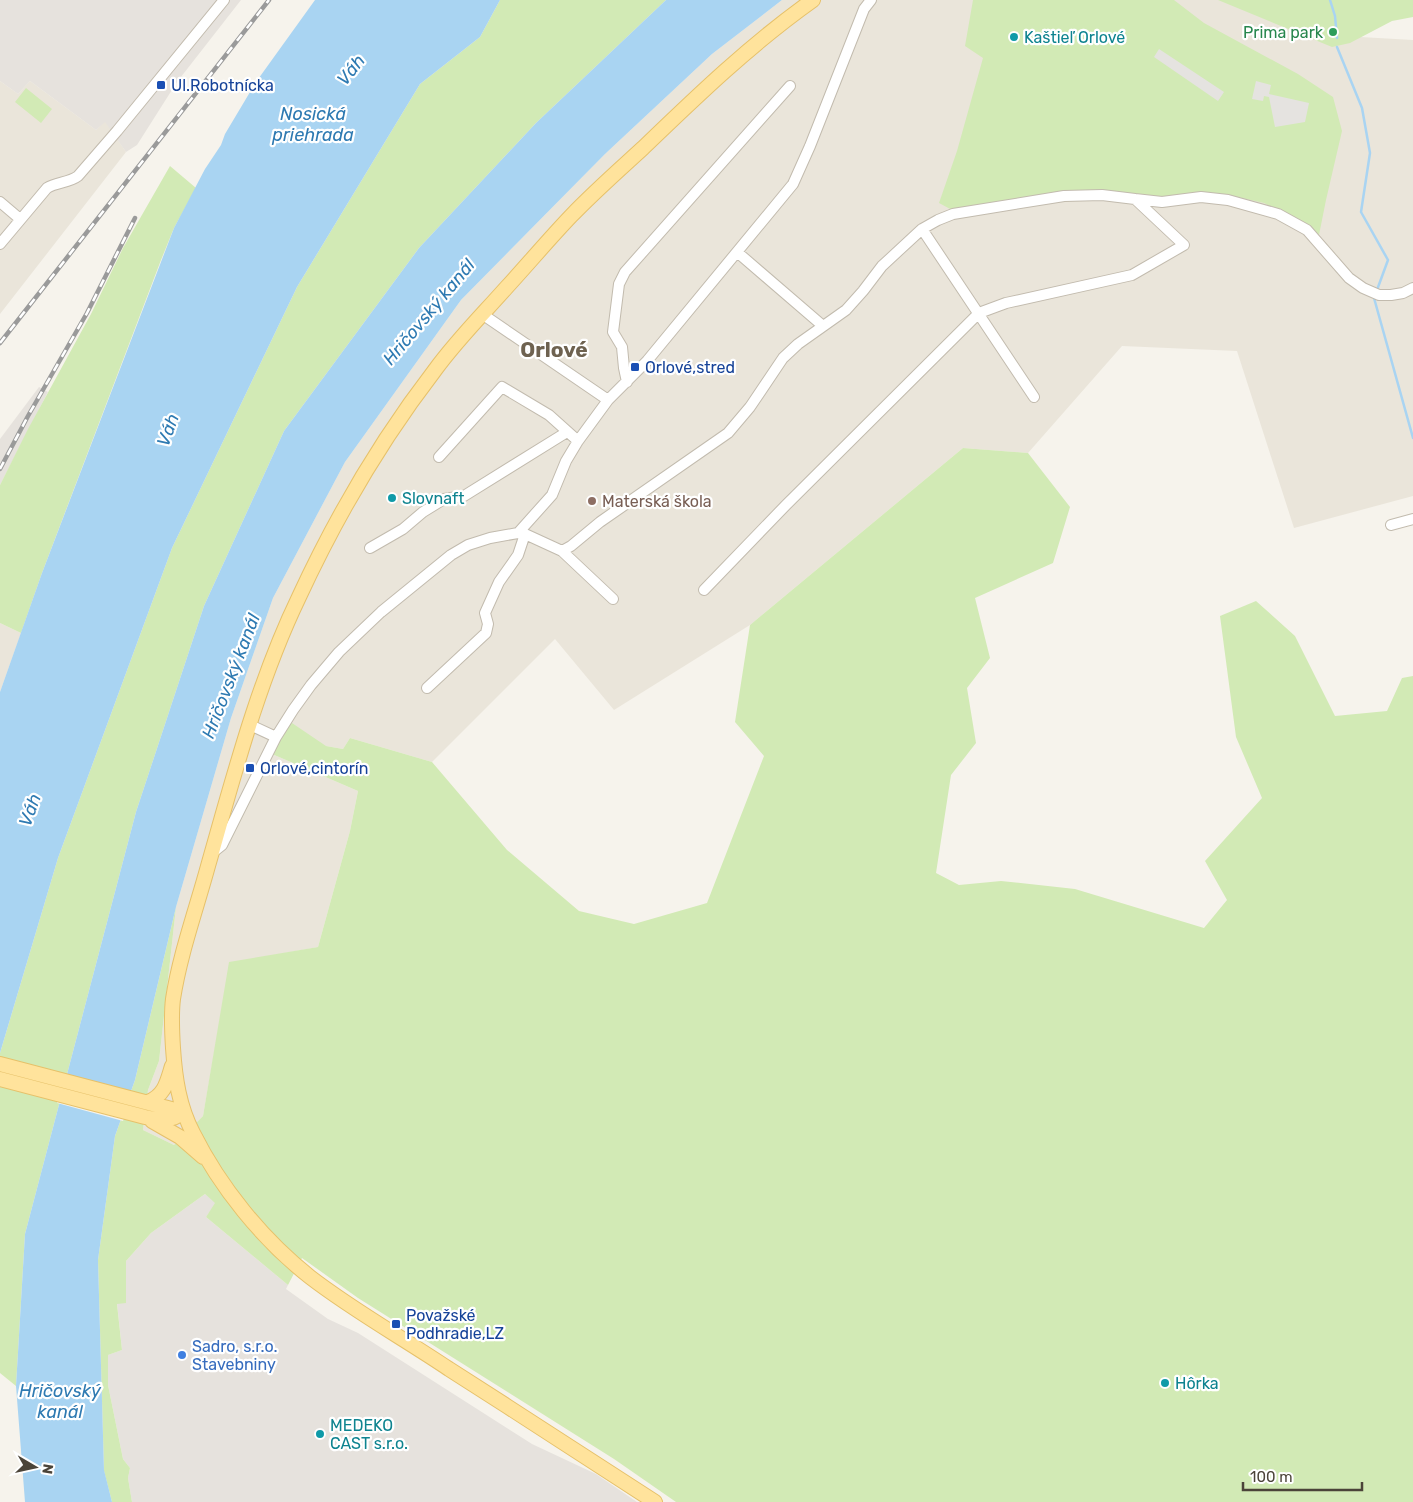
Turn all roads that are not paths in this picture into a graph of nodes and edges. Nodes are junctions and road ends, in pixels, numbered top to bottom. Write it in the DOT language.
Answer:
graph roads {
  1 [pos="224,0"];
  2 [pos="813,0"];
  3 [pos="871,0"];
  4 [pos="790,86"];
  5 [pos="1135,199"];
  6 [pos="0,202"];
  7 [pos="20,219"];
  8 [pos="922,229"];
  9 [pos="0,244"];
  10 [pos="737,252"];
  11 [pos="1413,288"];
  12 [pos="979,313"];
  13 [pos="482,314"];
  14 [pos="823,326"];
  15 [pos="627,382"];
  16 [pos="1034,397"];
  17 [pos="608,400"];
  18 [pos="567,432"];
  19 [pos="578,441"];
  20 [pos="439,457"];
  21 [pos="1413,519"];
  22 [pos="1391,525"];
  23 [pos="521,533"];
  24 [pos="370,548"];
  25 [pos="562,551"];
  26 [pos="704,590"];
  27 [pos="613,599"];
  28 [pos="427,688"];
  29 [pos="250,725"];
  30 [pos="276,737"];
  31 [pos="212,852"];
  32 [pos="174,1060"];
  33 [pos="0,1064"];
  34 [pos="0,1079"];
  35 [pos="143,1101"];
  36 [pos="183,1112"];
  37 [pos="140,1116"];
  38 [pos="209,1162"];
  39 [pos="655,1502"];
  1 -- 7 [label="street"];
  2 -- 13 [label="main road"];
  3 -- 10 [label="street"];
  4 -- 15 [label="street"];
  5 -- 8 [label="street"];
  5 -- 11 [label="street"];
  5 -- 12 [label="street"];
  6 -- 7 [label="street"];
  7 -- 9 [label="street"];
  8 -- 12 [label="street"];
  8 -- 14 [label="street"];
  10 -- 14 [label="street"];
  10 -- 15 [label="street"];
  12 -- 16 [label="street"];
  12 -- 26 [label="street"];
  13 -- 17 [label="street"];
  13 -- 29 [label="main road"];
  14 -- 25 [label="street"];
  15 -- 17 [label="street"];
  17 -- 19 [label="street"];
  18 -- 19 [label="street"];
  18 -- 20 [label="street"];
  18 -- 24 [label="street"];
  19 -- 23 [label="street"];
  21 -- 22 [label="street"];
  23 -- 25 [label="street"];
  23 -- 28 [label="street"];
  23 -- 30 [label="street"];
  25 -- 27 [label="street"];
  29 -- 30 [label="street"];
  29 -- 31 [label="main road"];
  30 -- 31 [label="street"];
  31 -- 32 [label="main road"];
  32 -- 35 [label="main road"];
  32 -- 36 [label="main road"];
  33 -- 35 [label="main road"];
  34 -- 37 [label="main road"];
  35 -- 36 [label="main road"];
  36 -- 37 [label="main road"];
  36 -- 38 [label="main road"];
  37 -- 38 [label="main road"];
  38 -- 39 [label="main road"];
}
